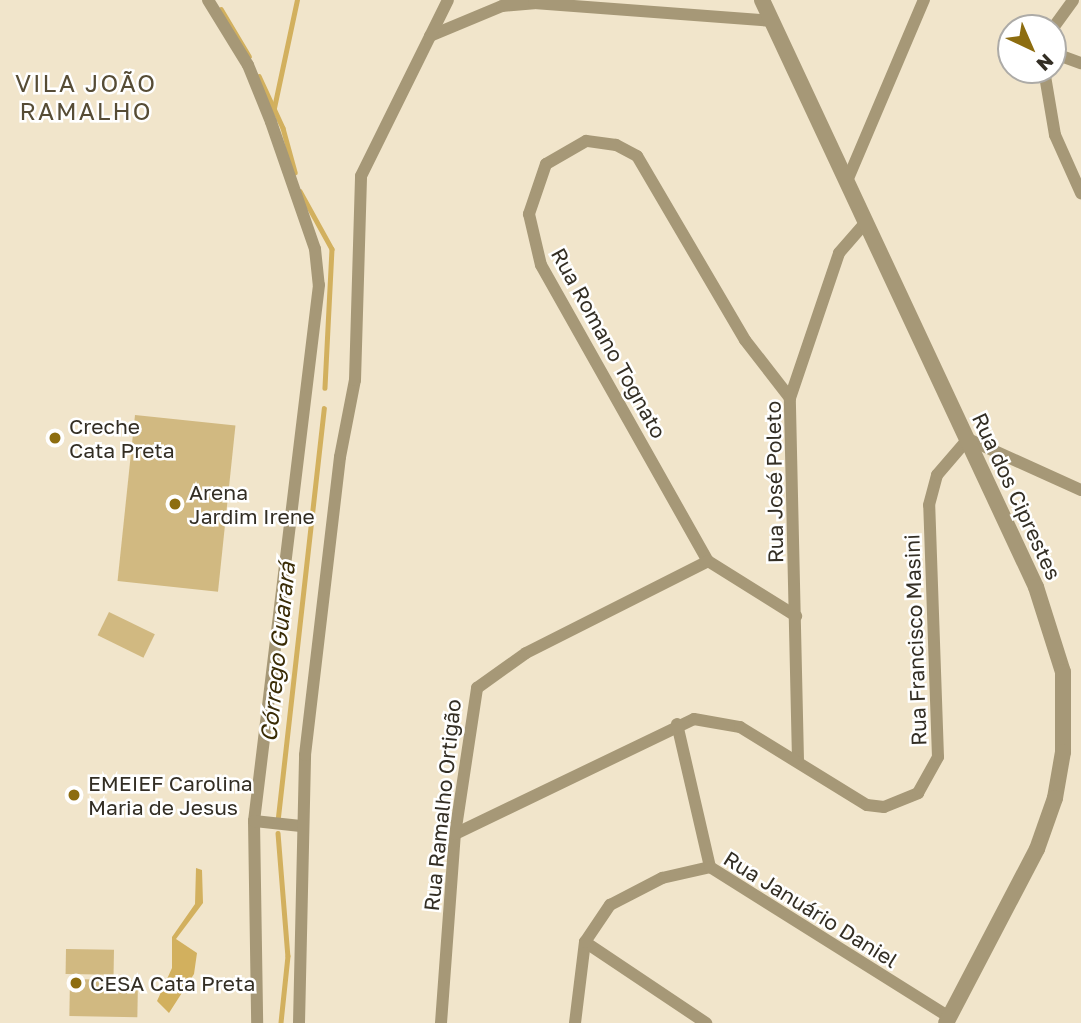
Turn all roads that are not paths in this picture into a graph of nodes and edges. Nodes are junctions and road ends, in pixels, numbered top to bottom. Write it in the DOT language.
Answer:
graph roads {
  1 [pos="208,0"];
  2 [pos="448,0"];
  3 [pos="762,0"];
  4 [pos="924,0"];
  5 [pos="772,21"];
  6 [pos="430,36"];
  7 [pos="1046,84"];
  8 [pos="847,181"];
  9 [pos="1081,192"];
  10 [pos="865,223"];
  11 [pos="790,398"];
  12 [pos="968,439"];
  13 [pos="1081,490"];
  14 [pos="708,561"];
  15 [pos="796,616"];
  16 [pos="677,724"];
  17 [pos="798,760"];
  18 [pos="254,821"];
  19 [pos="301,827"];
  20 [pos="455,834"];
  21 [pos="710,867"];
  22 [pos="584,943"];
  23 [pos="948,1020"];
  24 [pos="257,1023"];
  25 [pos="299,1023"];
  26 [pos="441,1023"];
  27 [pos="575,1023"];
  28 [pos="706,1023"];
  1 -- 18 [label="street"];
  2 -- 6 [label="street"];
  3 -- 5 [label="street, Rua dos Ciprestes"];
  4 -- 8 [label="street"];
  5 -- 6 [label="street"];
  5 -- 8 [label="street, Rua dos Ciprestes"];
  6 -- 19 [label="street"];
  7 -- 9 [label="street"];
  8 -- 10 [label="street, Rua dos Ciprestes"];
  10 -- 11 [label="street, Rua José Poleto"];
  10 -- 12 [label="street, Rua dos Ciprestes"];
  11 -- 14 [label="street, Rua Romano Tognato"];
  11 -- 15 [label="street, Rua José Poleto"];
  12 -- 13 [label="street"];
  12 -- 17 [label="street, Rua Francisco Masini"];
  12 -- 23 [label="street, Rua dos Ciprestes"];
  14 -- 15 [label="street, Rua Romano Tognato"];
  14 -- 20 [label="street, Rua Ramalho Ortigão"];
  15 -- 17 [label="street, Rua José Poleto"];
  16 -- 17 [label="street, Rua Francisco Masini"];
  16 -- 20 [label="street, Rua Francisco Masini"];
  16 -- 21 [label="street"];
  18 -- 19 [label="street"];
  18 -- 24 [label="street"];
  19 -- 25 [label="street"];
  20 -- 26 [label="street, Rua Ramalho Ortigão"];
  21 -- 22 [label="street, Rua Januário Daniel"];
  21 -- 23 [label="street, Rua Januário Daniel"];
  22 -- 27 [label="street"];
  22 -- 28 [label="street"];
}
